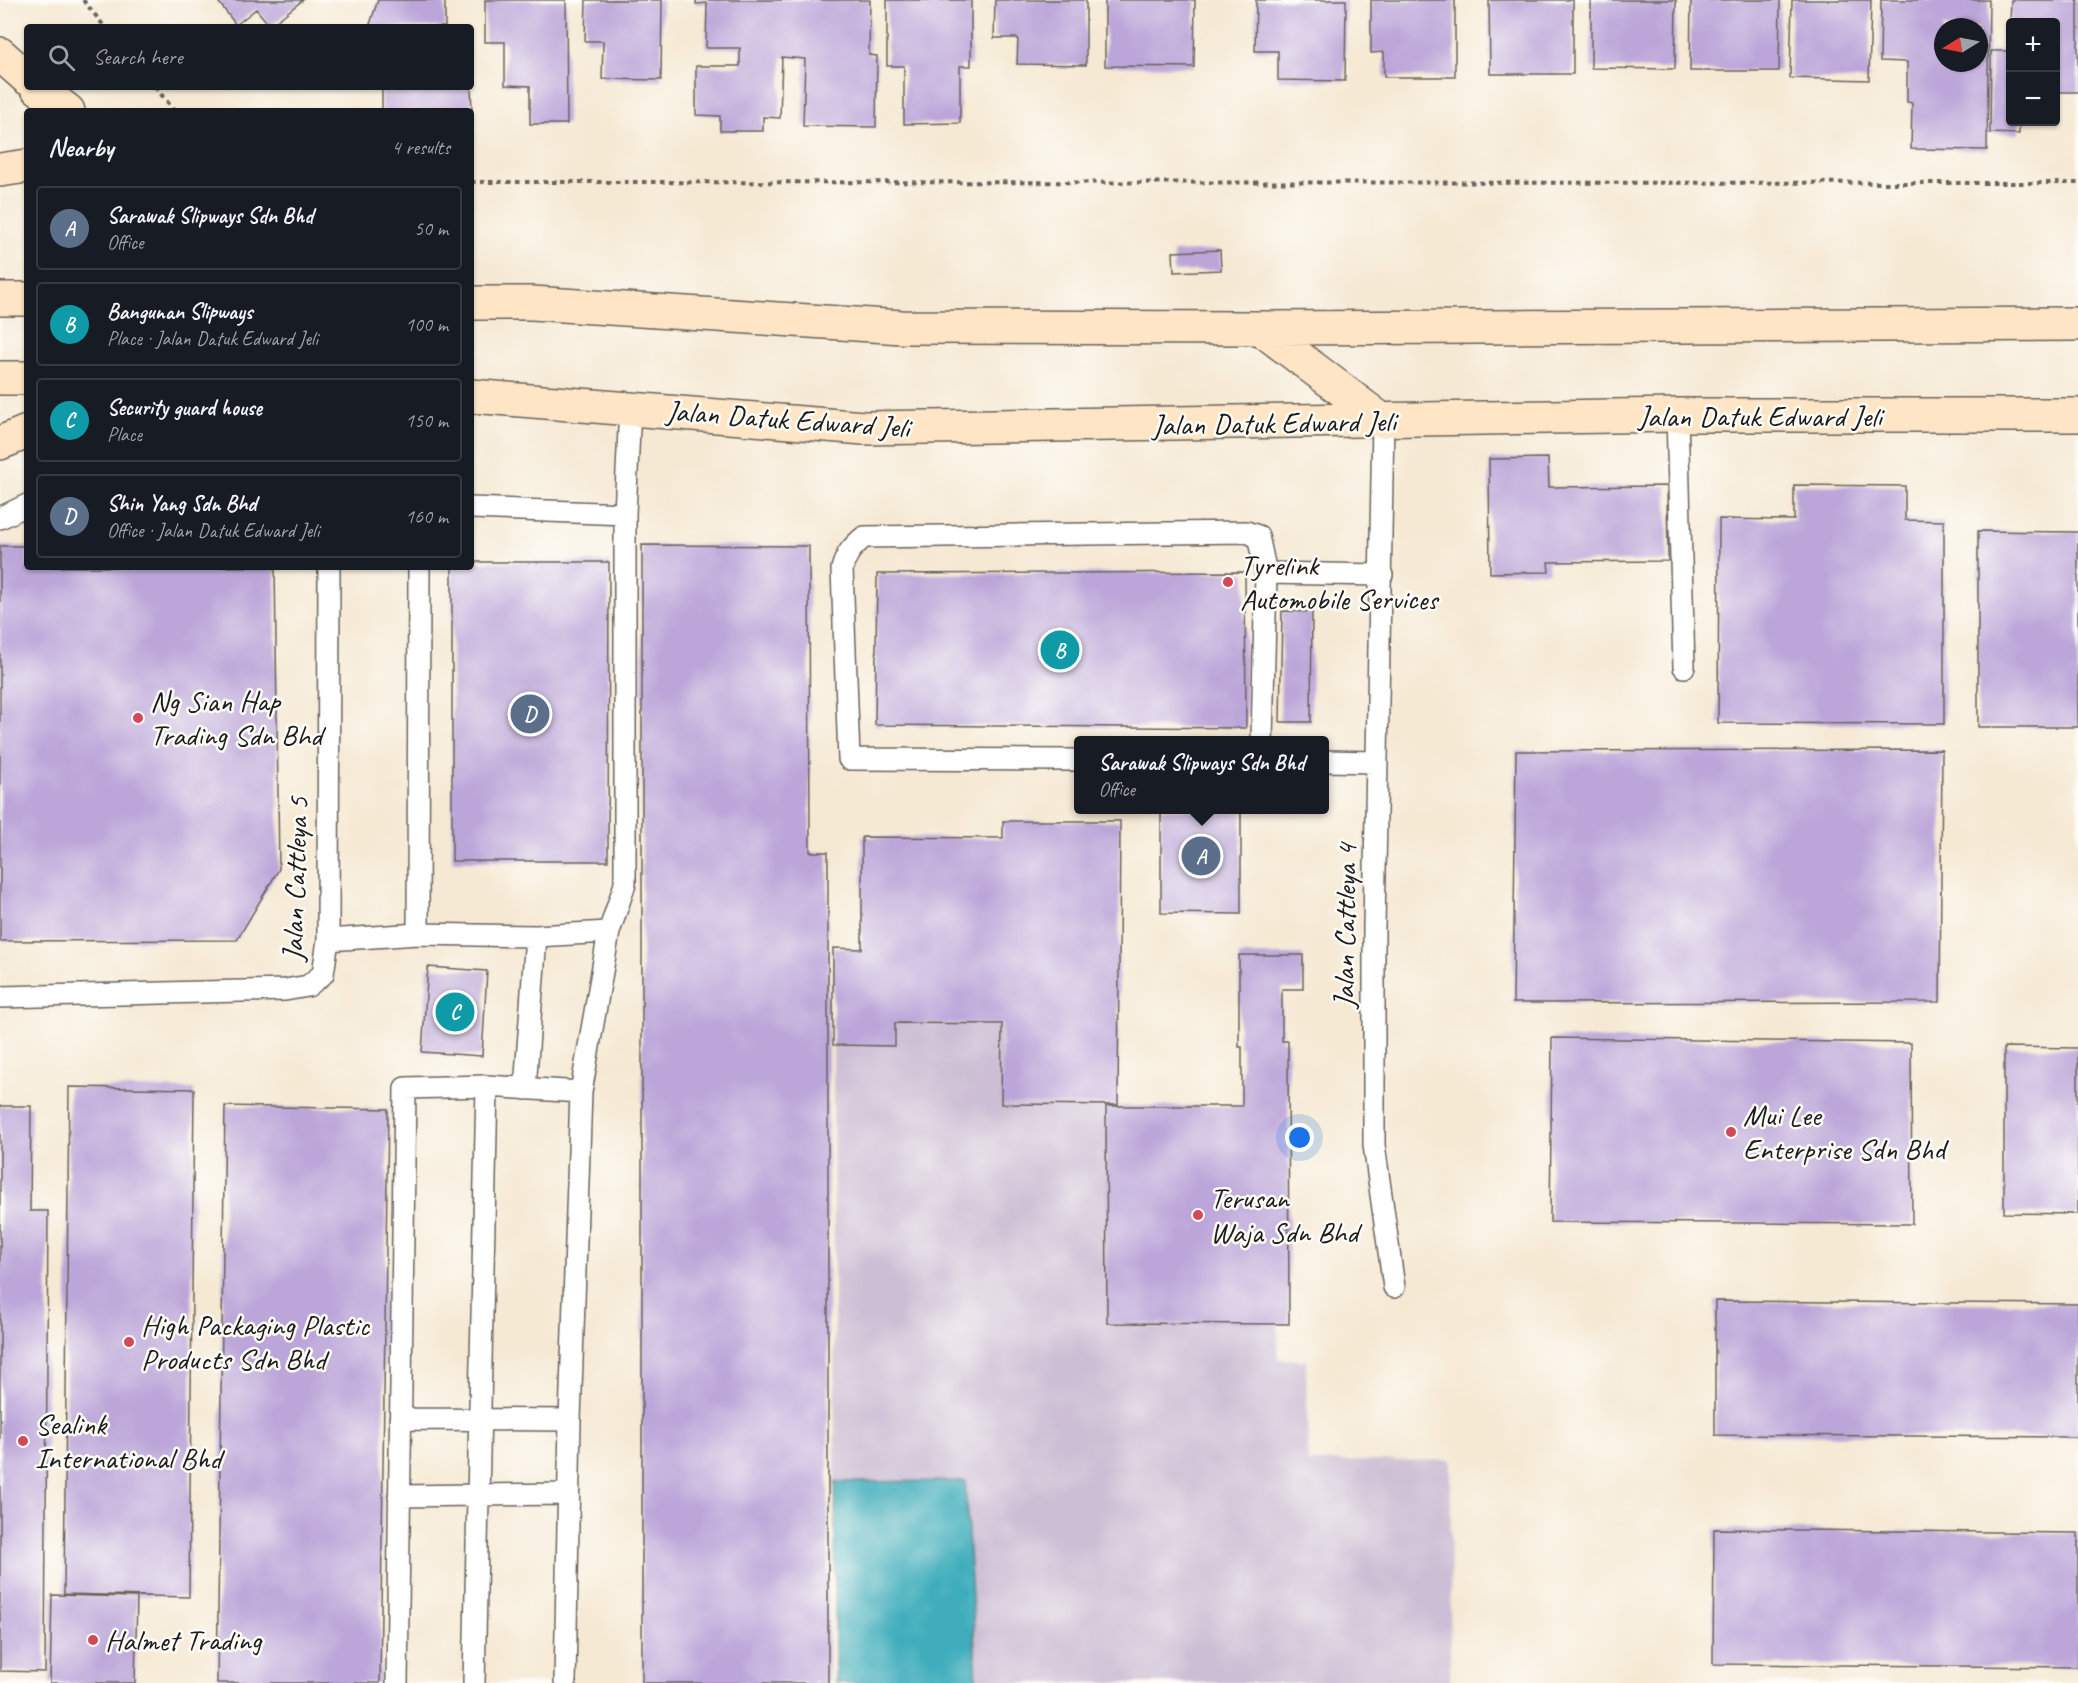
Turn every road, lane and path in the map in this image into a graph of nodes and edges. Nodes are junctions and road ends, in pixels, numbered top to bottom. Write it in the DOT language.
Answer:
graph roads {
  1 [pos="83,0"];
  2 [pos="103,24"];
  3 [pos="0,54"];
  4 [pos="24,75"];
  5 [pos="41,90"];
  6 [pos="158,90"];
  7 [pos="64,108"];
  8 [pos="172,108"];
  9 [pos="24,166"];
  10 [pos="0,170"];
  11 [pos="474,182"];
  12 [pos="2078,183"];
  13 [pos="474,291"];
  14 [pos="0,299"];
  15 [pos="24,299"];
  16 [pos="474,303"];
  17 [pos="532,303"];
  18 [pos="2078,324"];
  19 [pos="1260,328"];
  20 [pos="0,378"];
  21 [pos="24,378"];
  22 [pos="474,396"];
  23 [pos="630,408"];
  24 [pos="1677,415"];
  25 [pos="2078,415"];
  26 [pos="1383,421"];
  27 [pos="24,433"];
  28 [pos="0,444"];
  29 [pos="24,506"];
  30 [pos="474,508"];
  31 [pos="625,514"];
  32 [pos="0,518"];
  33 [pos="329,570"];
  34 [pos="419,570"];
  35 [pos="1266,573"];
  36 [pos="1382,576"];
  37 [pos="1684,667"];
  38 [pos="1262,736"];
  39 [pos="1074,760"];
  40 [pos="1329,761"];
  41 [pos="1377,762"];
  42 [pos="609,932"];
  43 [pos="418,934"];
  44 [pos="536,936"];
  45 [pos="328,940"];
  46 [pos="0,997"];
  47 [pos="487,1086"];
  48 [pos="525,1089"];
  49 [pos="581,1092"];
  50 [pos="1394,1287"];
  51 [pos="400,1419"];
  52 [pos="480,1420"];
  53 [pos="570,1420"];
  54 [pos="568,1494"];
  55 [pos="478,1495"];
  56 [pos="399,1496"];
  57 [pos="397,1683"];
  58 [pos="474,1683"];
  59 [pos="565,1683"];
  1 -- 2 [label="path"];
  3 -- 4 [label="street"];
  5 -- 7 [label="street"];
  6 -- 8 [label="path"];
  9 -- 10 [label="street"];
  11 -- 12 [label="path"];
  13 -- 17 [label="street"];
  14 -- 15 [label="street"];
  16 -- 17 [label="street"];
  17 -- 19 [label="street"];
  18 -- 19 [label="street"];
  19 -- 26 [label="street"];
  20 -- 21 [label="street"];
  22 -- 23 [label="street, Jalan Datuk Edward Jeli"];
  23 -- 26 [label="street, Jalan Datuk Edward Jeli"];
  23 -- 31 [label="lane"];
  24 -- 25 [label="street, Jalan Datuk Edward Jeli"];
  24 -- 26 [label="street, Jalan Datuk Edward Jeli"];
  24 -- 37 [label="lane"];
  26 -- 36 [label="lane, Jalan Cattleya 4"];
  27 -- 28 [label="street"];
  29 -- 32 [label="lane"];
  30 -- 31 [label="lane"];
  31 -- 42 [label="lane"];
  33 -- 45 [label="lane, Jalan Cattleya 5"];
  34 -- 43 [label="lane"];
  35 -- 36 [label="lane"];
  35 -- 38 [label="lane"];
  35 -- 39 [label="lane"];
  36 -- 41 [label="lane, Jalan Cattleya 4"];
  40 -- 41 [label="lane"];
  41 -- 50 [label="lane, Jalan Cattleya 4"];
  42 -- 44 [label="lane"];
  42 -- 49 [label="lane"];
  43 -- 44 [label="lane"];
  43 -- 45 [label="lane"];
  44 -- 48 [label="lane"];
  45 -- 46 [label="lane, Jalan Cattleya 5"];
  47 -- 48 [label="lane"];
  47 -- 51 [label="lane"];
  47 -- 52 [label="lane"];
  48 -- 49 [label="lane"];
  49 -- 53 [label="lane"];
  51 -- 52 [label="lane"];
  51 -- 56 [label="lane"];
  52 -- 53 [label="lane"];
  52 -- 55 [label="lane"];
  53 -- 54 [label="lane"];
  54 -- 55 [label="lane"];
  54 -- 59 [label="lane"];
  55 -- 56 [label="lane"];
  55 -- 58 [label="lane"];
  56 -- 57 [label="lane"];
}
